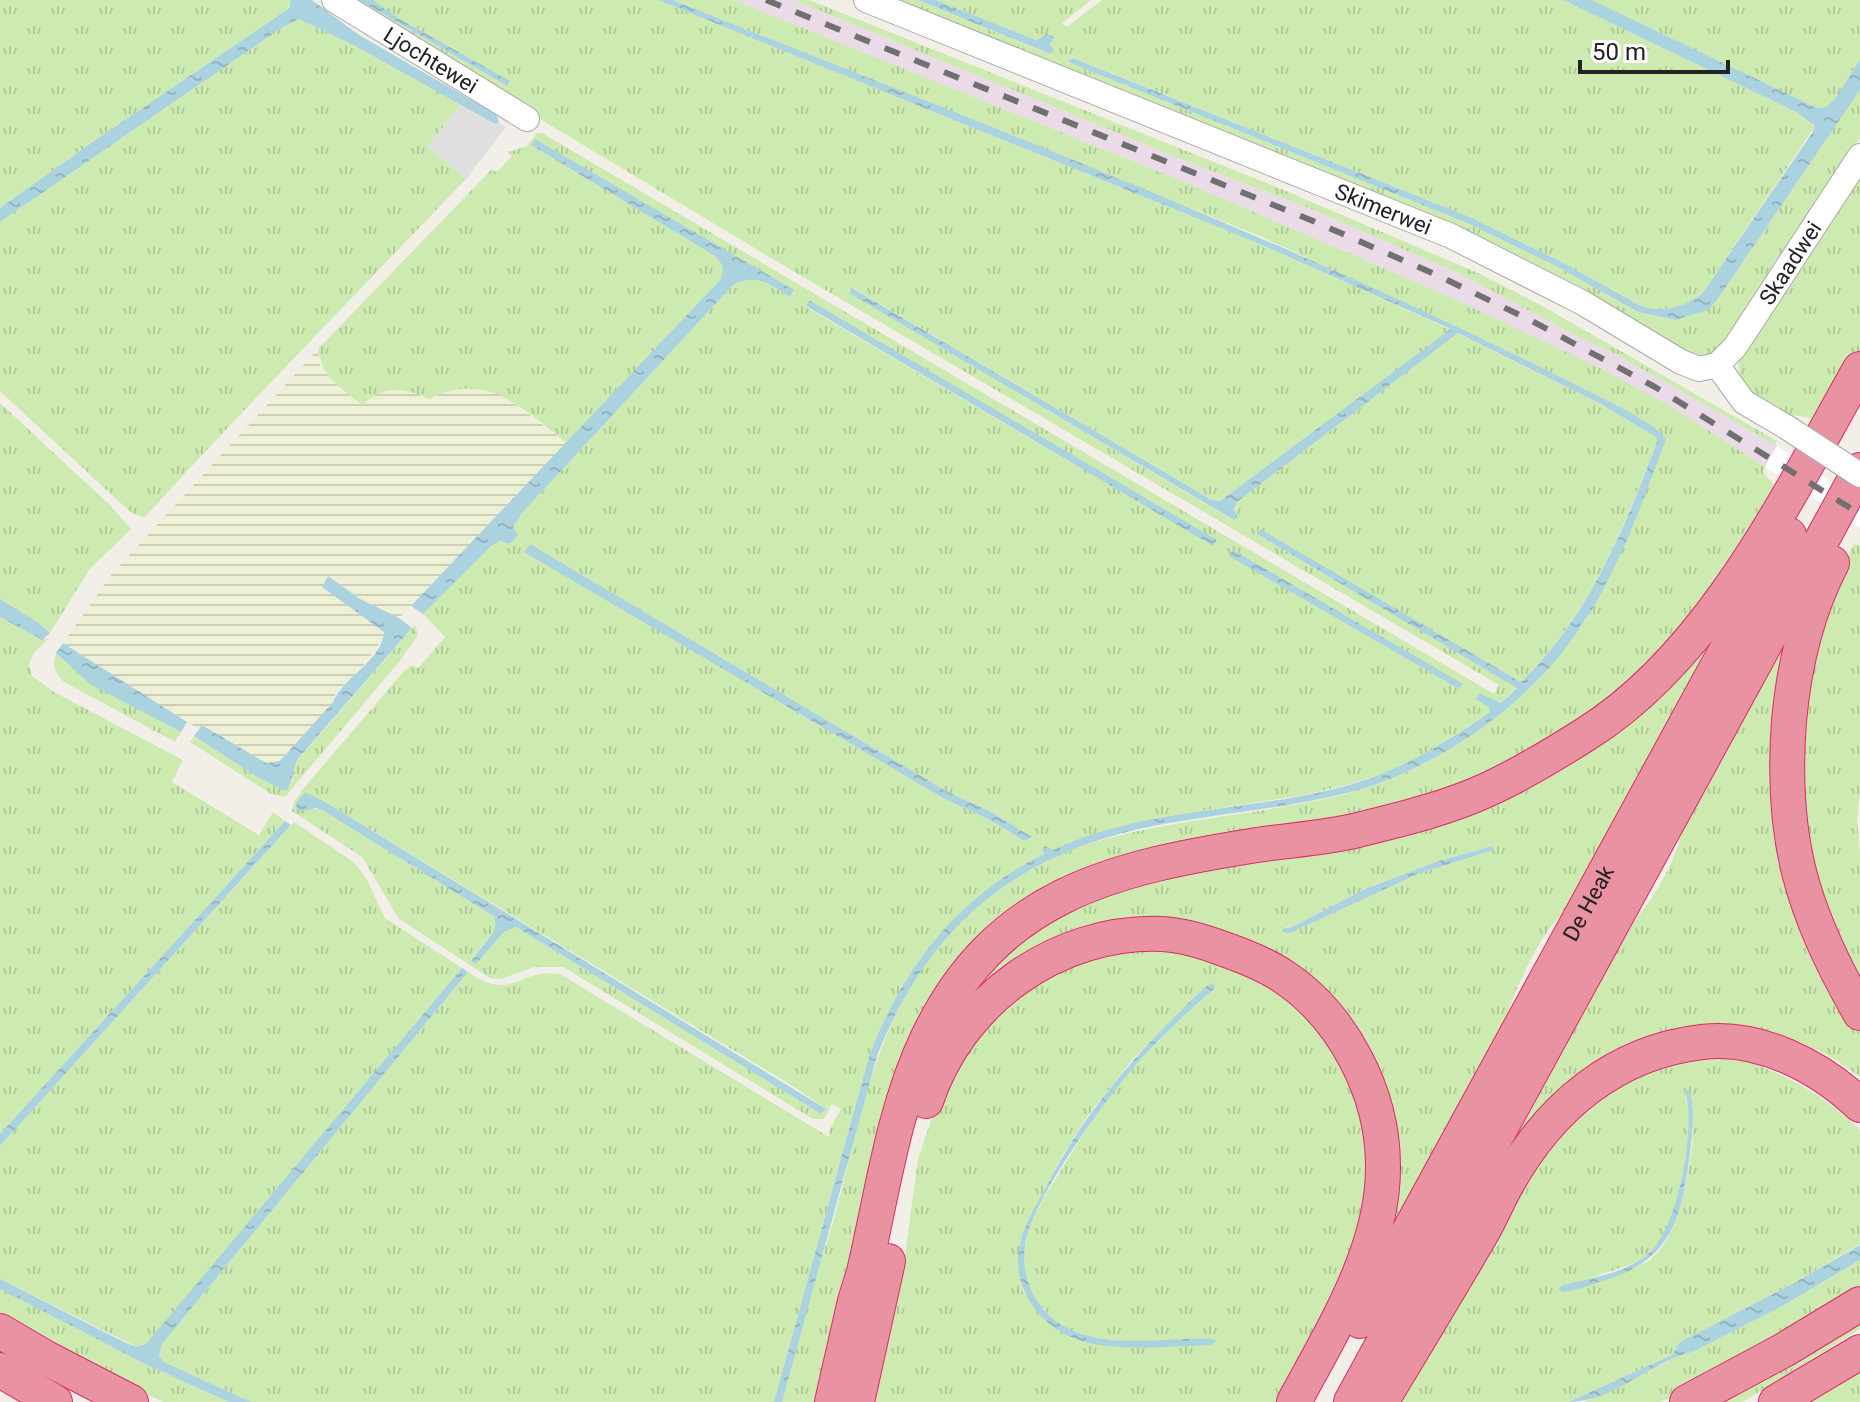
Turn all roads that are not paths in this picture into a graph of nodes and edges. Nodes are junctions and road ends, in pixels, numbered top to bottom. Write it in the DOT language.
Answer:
graph roads {
  1 [pos="334,0"];
  2 [pos="866,0"];
  3 [pos="527,119"];
  4 [pos="1860,156"];
  5 [pos="1717,365"];
  6 [pos="1860,369"];
  7 [pos="1860,405"];
  8 [pos="1860,473"];
  9 [pos="1860,509"];
  10 [pos="1860,1013"];
  11 [pos="1860,1105"];
  12 [pos="1860,1304"];
  13 [pos="0,1331"];
  14 [pos="1860,1352"];
  15 [pos="0,1370"];
  16 [pos="55,1402"];
  17 [pos="131,1402"];
  18 [pos="832,1402"];
  19 [pos="857,1402"];
  20 [pos="1294,1402"];
  21 [pos="1315,1402"];
  22 [pos="1351,1402"];
  23 [pos="1381,1402"];
  24 [pos="1687,1402"];
  25 [pos="1776,1402"];
  1 -- 3 [label="street, Ljochtewei"];
  2 -- 5 [label="street, Skimerwei"];
  4 -- 5 [label="street, Skaadwei"];
  5 -- 8 [label="street, bridge"];
  6 -- 18 [label="highway"];
  7 -- 21 [label="highway, De Heak"];
  8 -- 22 [label="highway, De Heak"];
  9 -- 10 [label="highway"];
  11 -- 23 [label="highway"];
  12 -- 24 [label="highway"];
  13 -- 17 [label="highway"];
  14 -- 25 [label="highway"];
  15 -- 16 [label="highway"];
  19 -- 20 [label="highway"];
}
